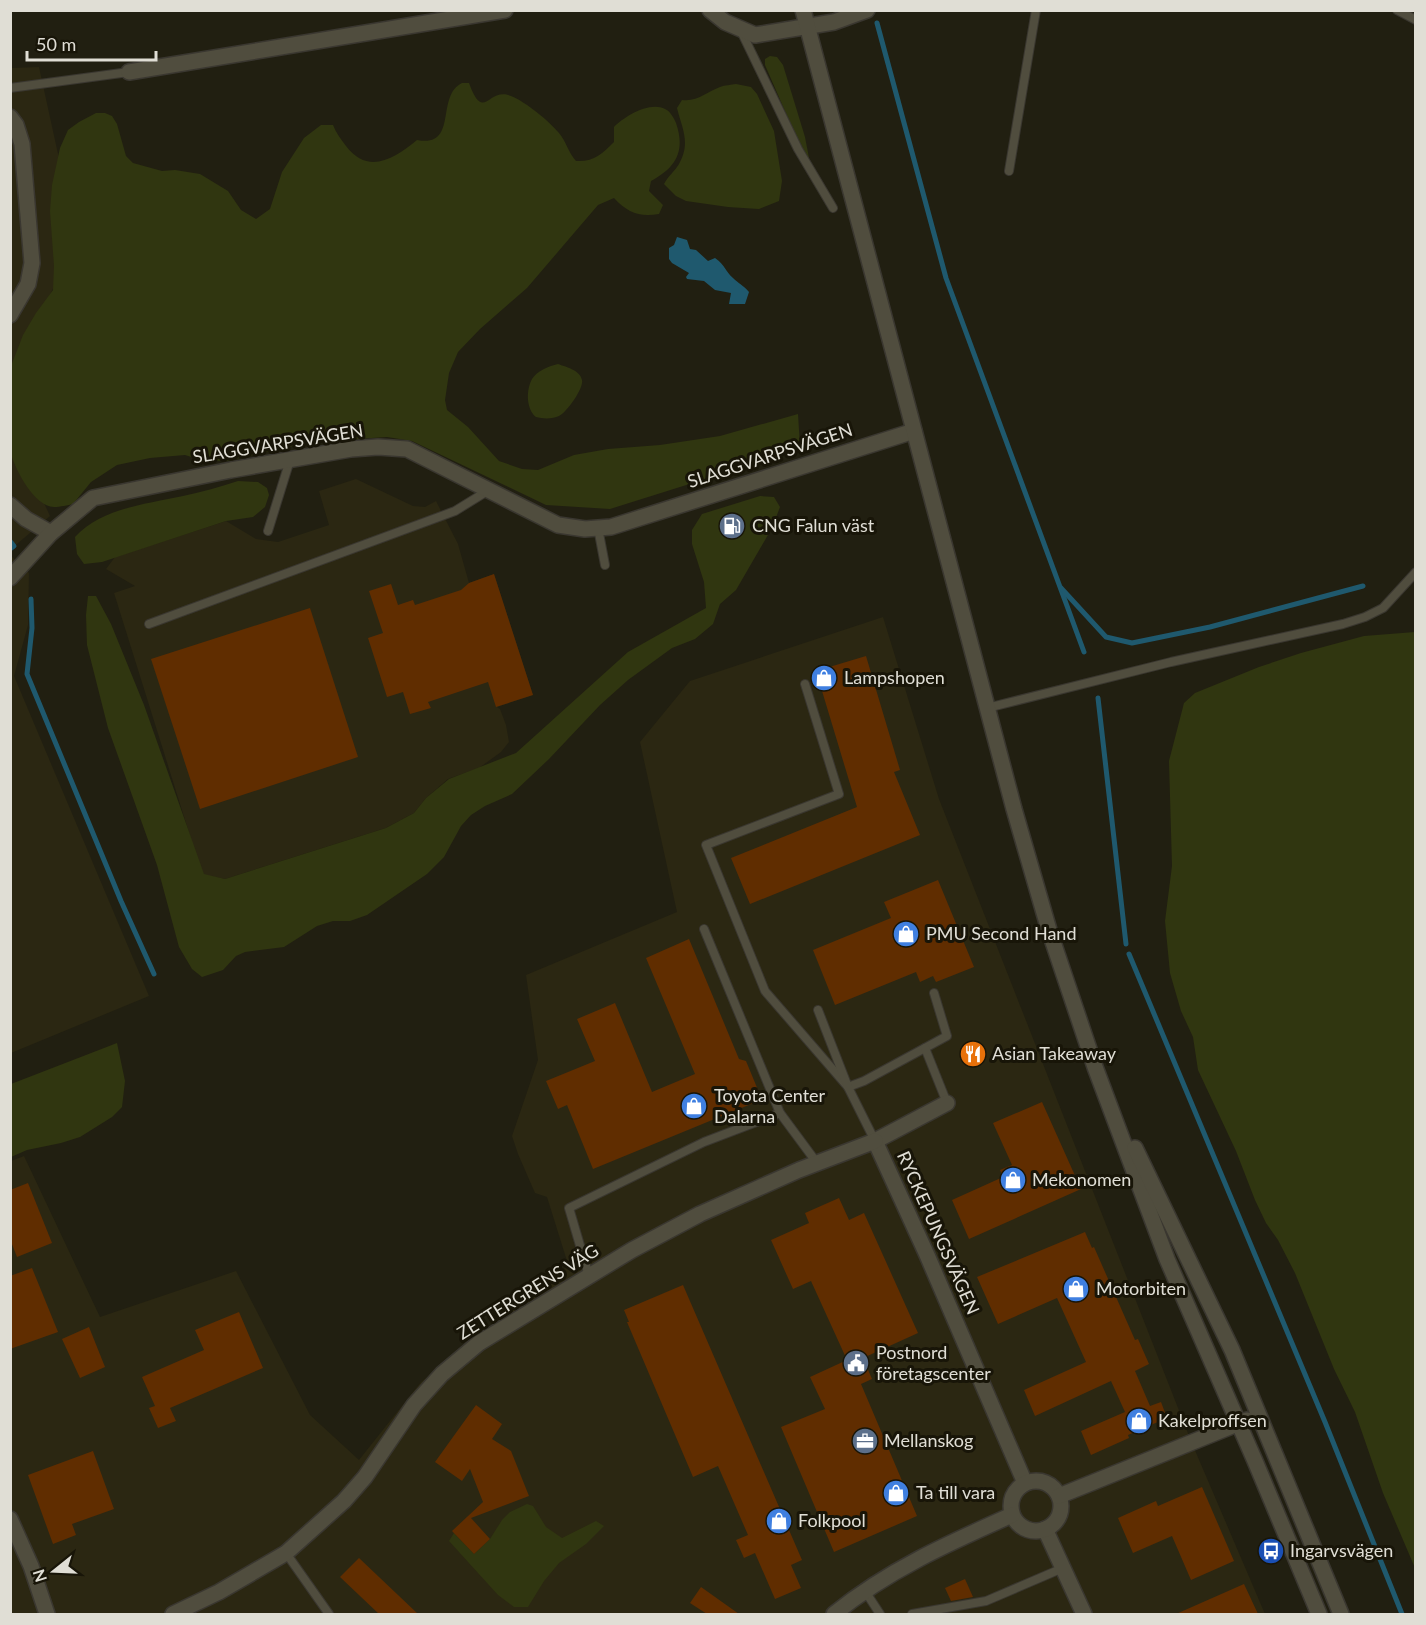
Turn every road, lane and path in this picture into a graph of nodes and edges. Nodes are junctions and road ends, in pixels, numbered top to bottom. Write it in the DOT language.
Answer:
graph roads {
  1 [pos="505,10"];
  2 [pos="710,10"];
  3 [pos="803,10"];
  4 [pos="867,10"];
  5 [pos="1036,10"];
  6 [pos="1397,10"];
  7 [pos="1416,20"];
  8 [pos="807,26"];
  9 [pos="741,30"];
  10 [pos="129,72"];
  11 [pos="10,87"];
  12 [pos="10,117"];
  13 [pos="1009,171"];
  14 [pos="833,208"];
  15 [pos="10,315"];
  16 [pos="914,431"];
  17 [pos="290,460"];
  18 [pos="489,490"];
  19 [pos="10,505"];
  20 [pos="598,528"];
  21 [pos="268,531"];
  22 [pos="51,533"];
  23 [pos="605,565"];
  24 [pos="1416,572"];
  25 [pos="10,578"];
  26 [pos="149,624"];
  27 [pos="805,684"];
  28 [pos="987,708"];
  29 [pos="704,929"];
  30 [pos="934,993"];
  31 [pos="818,1010"];
  32 [pos="925,1048"];
  33 [pos="1095,1067"];
  34 [pos="848,1087"];
  35 [pos="947,1103"];
  36 [pos="780,1113"];
  37 [pos="875,1141"];
  38 [pos="817,1163"];
  39 [pos="589,1276"];
  40 [pos="1258,1415"];
  41 [pos="1239,1424"];
  42 [pos="1025,1483"];
  43 [pos="1059,1496"];
  44 [pos="1012,1515"];
  45 [pos="10,1520"];
  46 [pos="1045,1529"];
  47 [pos="286,1553"];
  48 [pos="1063,1568"];
  49 [pos="864,1591"];
  50 [pos="47,1614"];
  51 [pos="172,1614"];
  52 [pos="329,1614"];
  53 [pos="834,1614"];
  54 [pos="880,1614"];
  55 [pos="912,1614"];
  56 [pos="1084,1614"];
  57 [pos="1319,1614"];
  58 [pos="1341,1614"];
  1 -- 10 [label="street"];
  2 -- 9 [label="street"];
  3 -- 8 [label="street"];
  4 -- 8 [label="street"];
  5 -- 13 [label="lane"];
  6 -- 7 [label="lane"];
  8 -- 9 [label="street"];
  8 -- 16 [label="street"];
  9 -- 14 [label="lane"];
  10 -- 11 [label="lane"];
  12 -- 15 [label="street"];
  16 -- 20 [label="street, SLAGGVARPSVÄGEN"];
  16 -- 28 [label="street"];
  17 -- 18 [label="street, SLAGGVARPSVÄGEN"];
  17 -- 21 [label="lane"];
  17 -- 22 [label="street, SLAGGVARPSVÄGEN"];
  18 -- 20 [label="street, SLAGGVARPSVÄGEN"];
  18 -- 26 [label="lane"];
  19 -- 22 [label="street"];
  20 -- 23 [label="lane"];
  22 -- 25 [label="street, SLAGGVARPSVÄGEN"];
  24 -- 28 [label="lane"];
  27 -- 34 [label="lane"];
  28 -- 33 [label="street"];
  29 -- 36 [label="lane"];
  30 -- 32 [label="lane"];
  31 -- 34 [label="lane"];
  32 -- 34 [label="lane"];
  32 -- 35 [label="lane"];
  33 -- 40 [label="street"];
  33 -- 41 [label="street"];
  34 -- 37 [label="lane"];
  35 -- 37 [label="street, RYCKEPUNGSVÄGEN"];
  36 -- 38 [label="lane"];
  36 -- 39 [label="lane"];
  37 -- 38 [label="street, ZETTERGRENS VÄG"];
  37 -- 42 [label="street, RYCKEPUNGSVÄGEN"];
  38 -- 39 [label="street, ZETTERGRENS VÄG"];
  39 -- 47 [label="street, ZETTERGRENS VÄG"];
  40 -- 41 [label="street"];
  40 -- 58 [label="street"];
  41 -- 43 [label="street"];
  41 -- 57 [label="street"];
  42 -- 43 [label="street"];
  42 -- 44 [label="street"];
  43 -- 46 [label="street"];
  44 -- 46 [label="street"];
  44 -- 49 [label="street"];
  45 -- 50 [label="street"];
  46 -- 48 [label="street"];
  47 -- 51 [label="street, ZETTERGRENS VÄG"];
  47 -- 52 [label="lane"];
  48 -- 55 [label="lane"];
  48 -- 56 [label="street"];
  49 -- 53 [label="street"];
  49 -- 54 [label="lane"];
}
